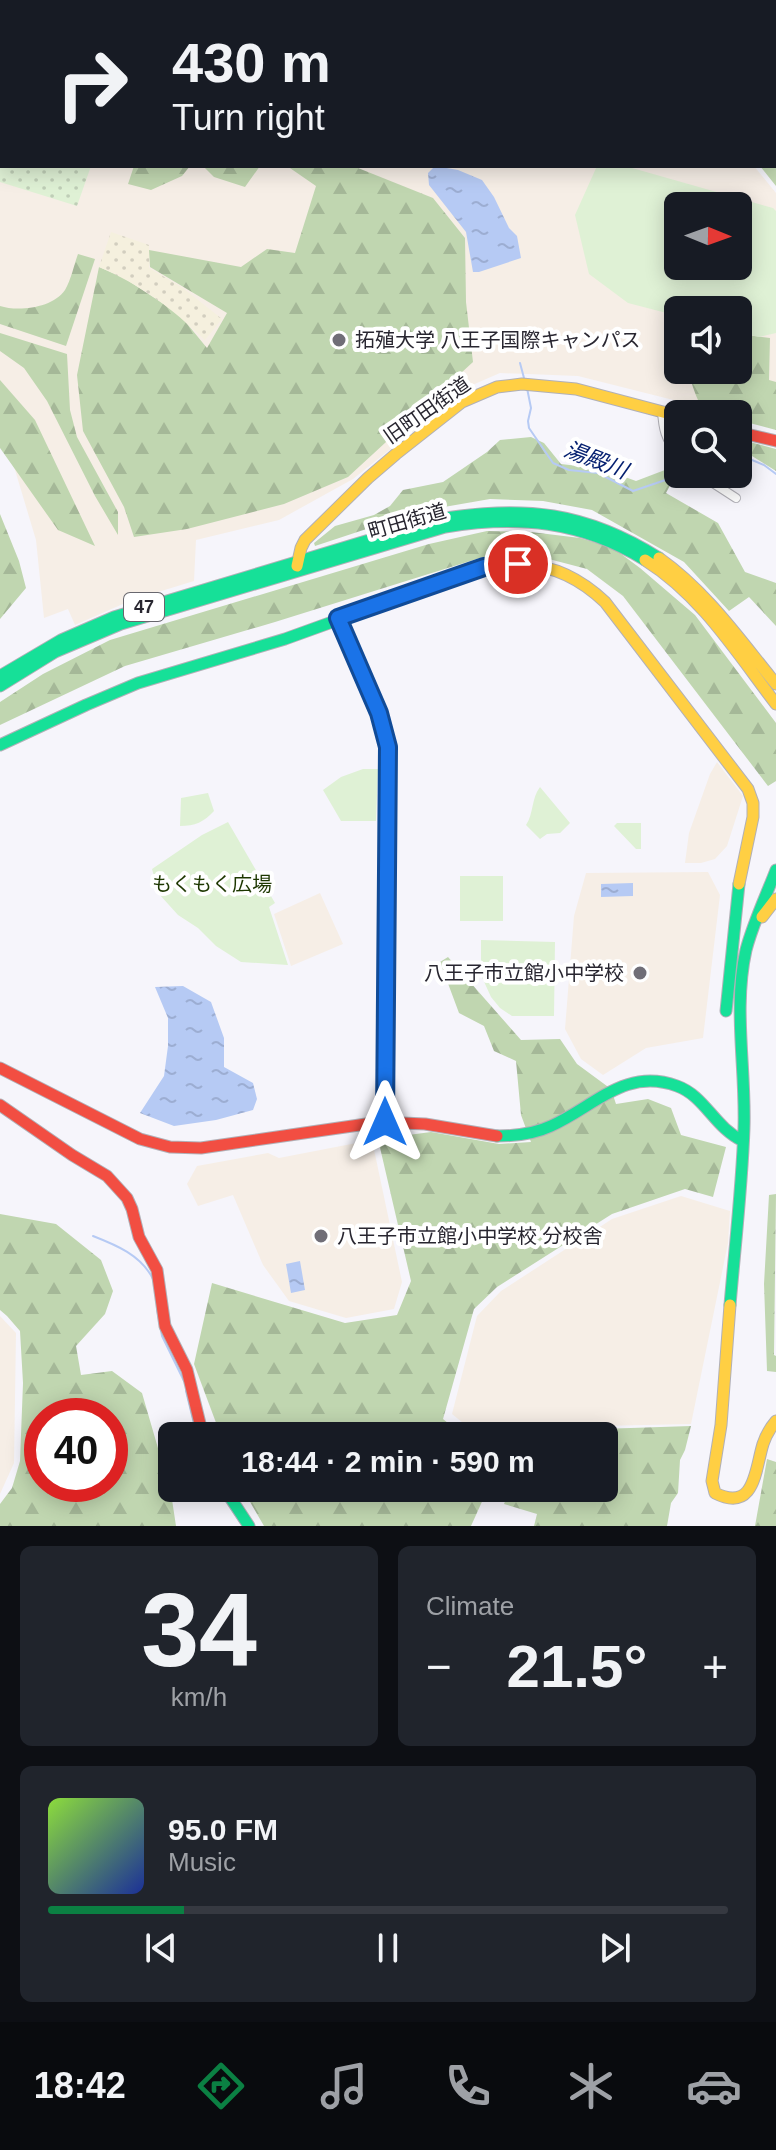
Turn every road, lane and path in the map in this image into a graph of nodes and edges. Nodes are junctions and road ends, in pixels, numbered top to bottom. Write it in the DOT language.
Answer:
graph roads {
  1 [pos="662,411"];
  2 [pos="664,431"];
  3 [pos="752,435"];
  4 [pos="776,441"];
  5 [pos="721,488"];
  6 [pos="736,498"];
  7 [pos="297,566"];
  8 [pos="338,618"];
  9 [pos="54,648"];
  10 [pos="0,676"];
  11 [pos="776,684"];
  12 [pos="0,686"];
  13 [pos="776,704"];
  14 [pos="0,745"];
  15 [pos="776,870"];
  16 [pos="776,899"];
  17 [pos="753,928"];
  18 [pos="726,1011"];
  19 [pos="0,1068"];
  20 [pos="0,1105"];
  21 [pos="385,1122"];
  22 [pos="743,1141"];
  23 [pos="776,1421"];
  24 [pos="200,1422"];
  25 [pos="233,1502"];
  26 [pos="249,1526"];
  1 -- 2 [label="street"];
  1 -- 7 [label="street, 旧町田街道"];
  3 -- 4 [label="street"];
  5 -- 6 [label="street"];
  7 -- 9 [label="street, 町田街道 / 47"];
  7 -- 11 [label="street, 町田街道 / 47"];
  7 -- 13 [label="street, 町田街道 / 47"];
  8 -- 14 [label="street"];
  8 -- 18 [label="street"];
  8 -- 21 [label="street"];
  9 -- 10 [label="street, 町田街道 / 47"];
  9 -- 12 [label="street, 町田街道 / 47"];
  15 -- 17 [label="street"];
  16 -- 17 [label="street"];
  17 -- 22 [label="street"];
  19 -- 21 [label="street"];
  20 -- 24 [label="street"];
  21 -- 22 [label="street"];
  22 -- 23 [label="street"];
  25 -- 26 [label="street"];
}
